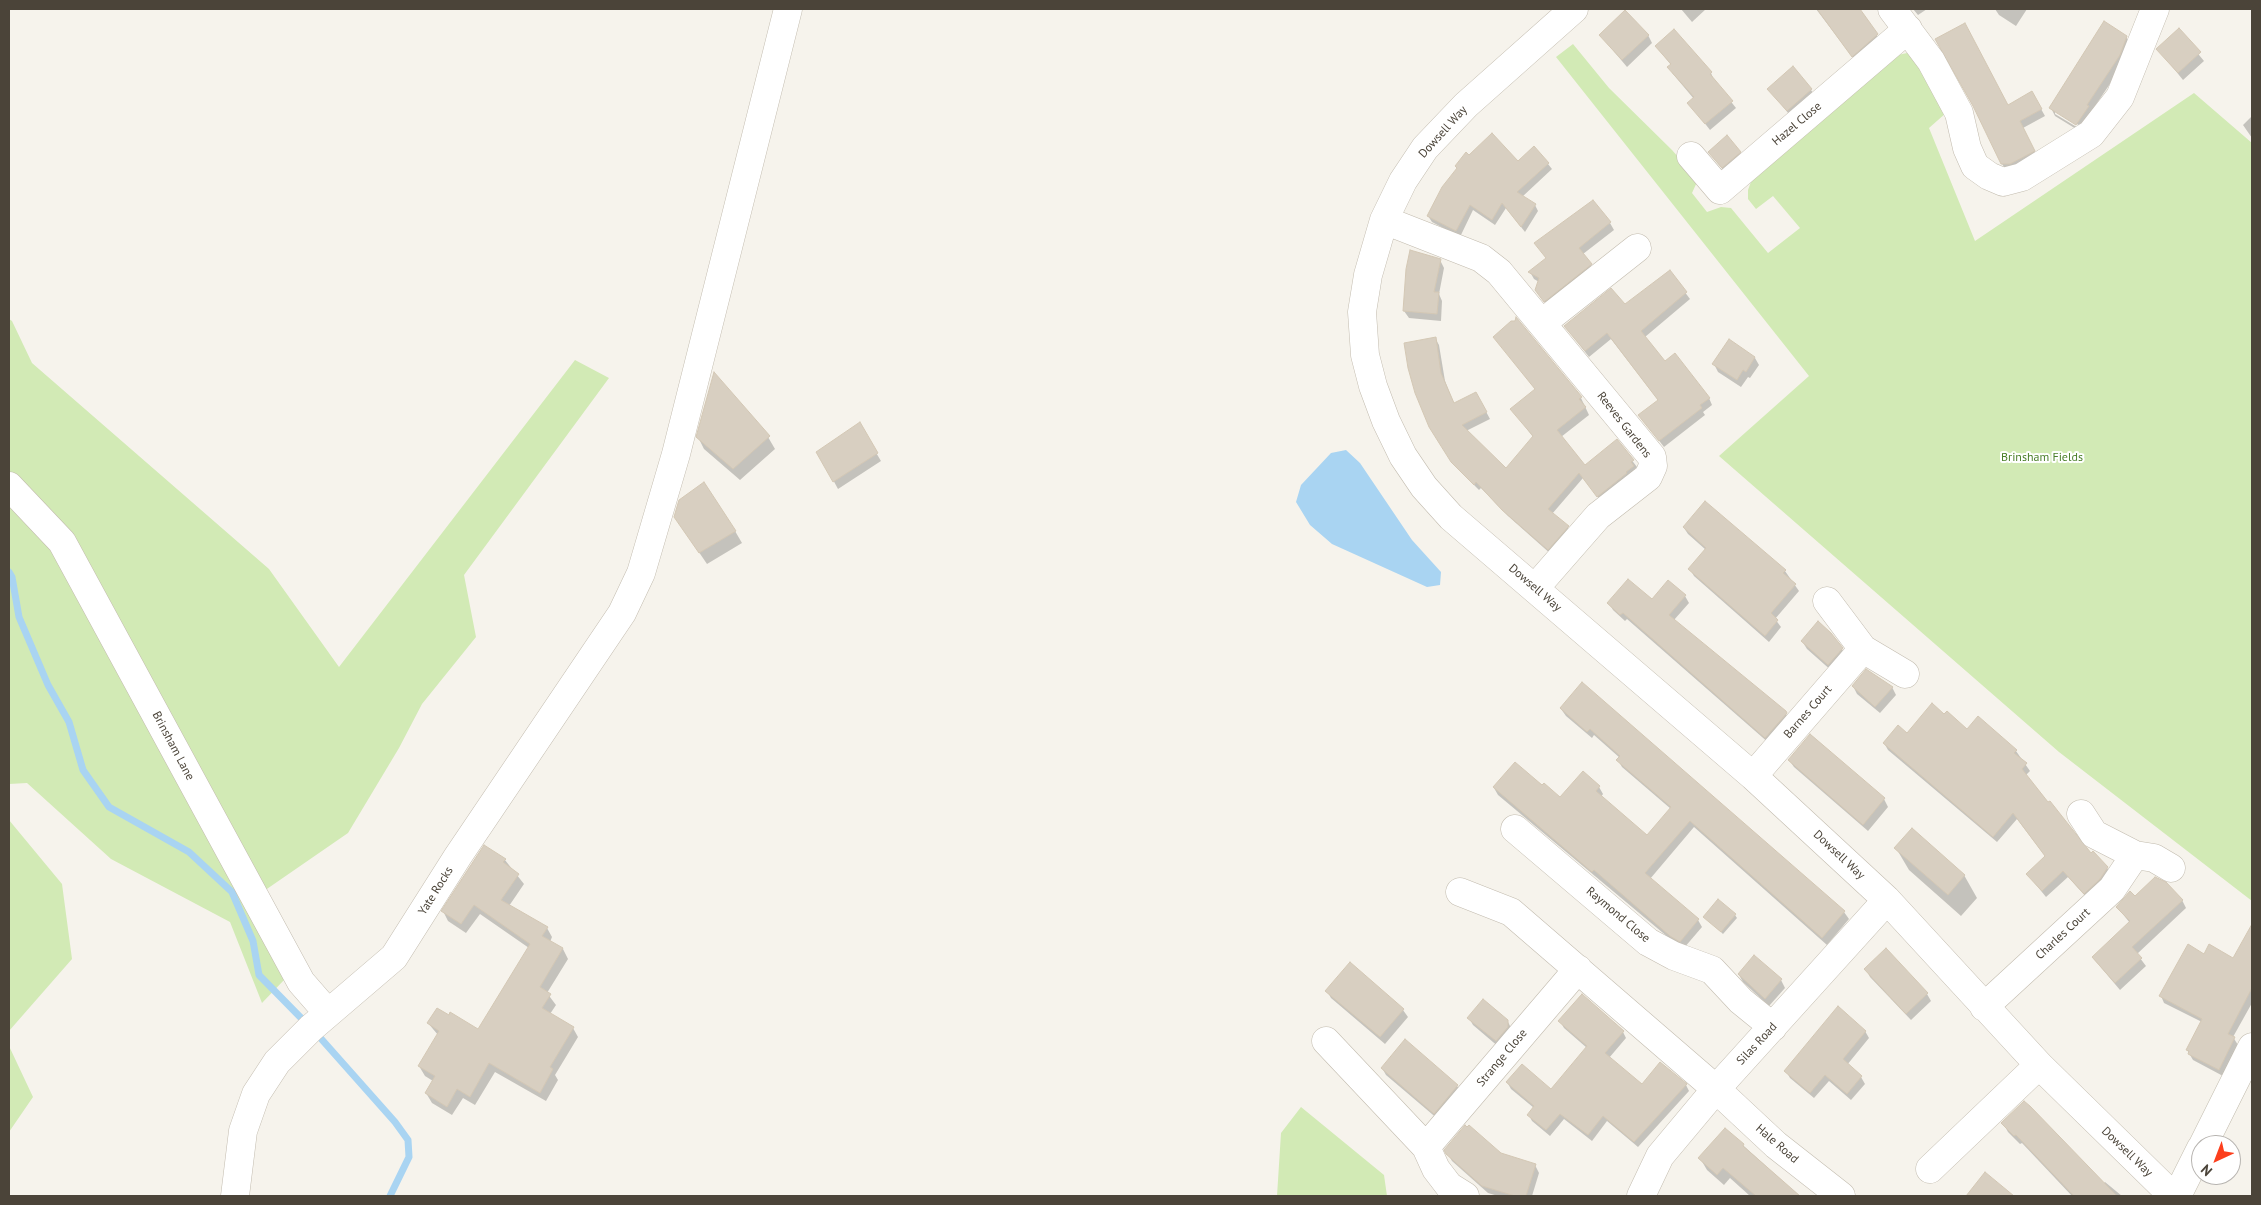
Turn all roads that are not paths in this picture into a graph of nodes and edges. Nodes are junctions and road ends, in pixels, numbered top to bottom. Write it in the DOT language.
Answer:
graph roads {
  1 [pos="788,9"];
  2 [pos="2155,9"];
  3 [pos="1564,17"];
  4 [pos="1900,19"];
  5 [pos="1691,156"];
  6 [pos="1384,220"];
  7 [pos="1636,248"];
  8 [pos="1542,323"];
  9 [pos="9,486"];
  10 [pos="1535,588"];
  11 [pos="1827,601"];
  12 [pos="1863,649"];
  13 [pos="1905,674"];
  14 [pos="1753,776"];
  15 [pos="2081,814"];
  16 [pos="1515,829"];
  17 [pos="2134,855"];
  18 [pos="2172,868"];
  19 [pos="1460,892"];
  20 [pos="1887,900"];
  21 [pos="1578,969"];
  22 [pos="1984,1007"];
  23 [pos="328,1013"];
  24 [pos="1773,1027"];
  25 [pos="1326,1042"];
  26 [pos="2252,1047"];
  27 [pos="2038,1065"];
  28 [pos="1716,1089"];
  29 [pos="2208,1135"];
  30 [pos="1426,1147"];
  31 [pos="2191,1166"];
  32 [pos="1930,1169"];
  33 [pos="235,1196"];
  34 [pos="1466,1196"];
  35 [pos="1641,1196"];
  36 [pos="1841,1196"];
  37 [pos="2175,1196"];
  1 -- 23 [label="street, Yate Rocks"];
  2 -- 4 [label="street"];
  3 -- 6 [label="street, Dowsell Way"];
  4 -- 5 [label="street, Hazel Close"];
  6 -- 8 [label="street, Reeves Gardens"];
  6 -- 10 [label="street, Dowsell Way"];
  7 -- 8 [label="street"];
  8 -- 10 [label="street, Reeves Gardens"];
  9 -- 23 [label="street, Brinsham Lane"];
  10 -- 14 [label="street, Dowsell Way"];
  11 -- 12 [label="street"];
  12 -- 13 [label="street"];
  12 -- 14 [label="street, Barnes Court"];
  14 -- 20 [label="street, Dowsell Way"];
  15 -- 17 [label="street"];
  16 -- 24 [label="street, Raymond Close"];
  17 -- 18 [label="street"];
  17 -- 22 [label="street, Charles Court"];
  19 -- 21 [label="street"];
  20 -- 22 [label="street, Dowsell Way"];
  20 -- 24 [label="street, Silas Road"];
  21 -- 28 [label="street"];
  21 -- 30 [label="street, Strange Close"];
  22 -- 27 [label="street, Dowsell Way"];
  23 -- 33 [label="street, Yate Rocks"];
  24 -- 28 [label="street, Silas Road"];
  25 -- 30 [label="street"];
  26 -- 29 [label="street"];
  27 -- 32 [label="street"];
  27 -- 37 [label="street, Dowsell Way"];
  28 -- 35 [label="street, Silas Road"];
  28 -- 36 [label="street, Hale Road"];
  30 -- 34 [label="street"];
  31 -- 37 [label="street, Dowsell Way"];
}
